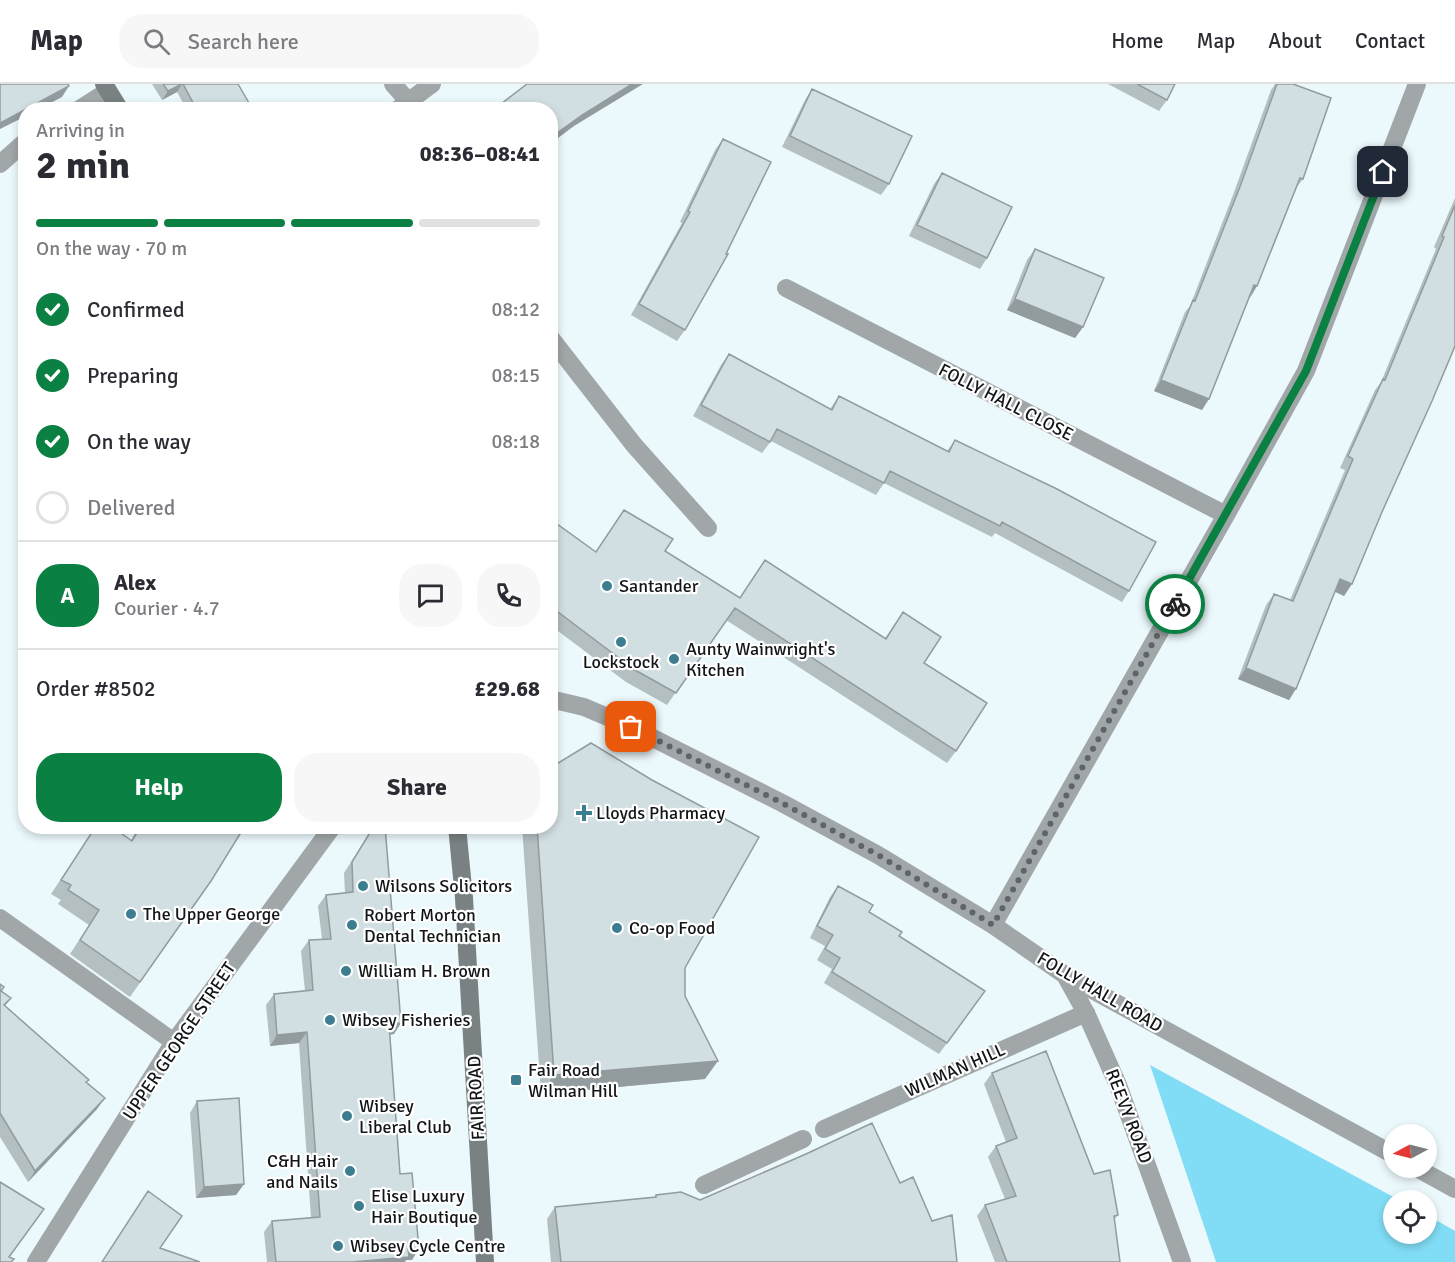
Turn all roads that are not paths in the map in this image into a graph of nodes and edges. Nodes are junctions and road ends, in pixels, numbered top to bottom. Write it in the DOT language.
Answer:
graph roads {
  1 [pos="393,84"];
  2 [pos="432,84"];
  3 [pos="1417,84"];
  4 [pos="106,87"];
  5 [pos="88,102"];
  6 [pos="115,102"];
  7 [pos="402,102"];
  8 [pos="407,102"];
  9 [pos="18,148"];
  10 [pos="0,164"];
  11 [pos="786,288"];
  12 [pos="558,347"];
  13 [pos="1226,515"];
  14 [pos="708,528"];
  15 [pos="558,701"];
  16 [pos="327,834"];
  17 [pos="458,834"];
  18 [pos="0,918"];
  19 [pos="993,925"];
  20 [pos="1065,975"];
  21 [pos="1086,1012"];
  22 [pos="174,1042"];
  23 [pos="824,1129"];
  24 [pos="803,1139"];
  25 [pos="1383,1149"];
  26 [pos="1435,1178"];
  27 [pos="704,1185"];
  28 [pos="1455,1189"];
  29 [pos="36,1262"];
  30 [pos="485,1262"];
  31 [pos="1182,1262"];
  1 -- 7 [label="street"];
  2 -- 8 [label="street"];
  3 -- 13 [label="street"];
  4 -- 5 [label="street"];
  4 -- 6 [label="main road"];
  9 -- 10 [label="street"];
  11 -- 13 [label="street, FOLLY HALL CLOSE"];
  12 -- 14 [label="street"];
  13 -- 19 [label="street"];
  15 -- 19 [label="street, FOLLY HALL ROAD"];
  16 -- 22 [label="street, UPPER GEORGE STREET"];
  17 -- 30 [label="main road, FAIR ROAD"];
  18 -- 22 [label="street"];
  19 -- 20 [label="street, FOLLY HALL ROAD"];
  20 -- 21 [label="street, REEVY ROAD"];
  20 -- 25 [label="street, FOLLY HALL ROAD"];
  21 -- 23 [label="street, WILMAN HILL"];
  21 -- 31 [label="street, REEVY ROAD"];
  22 -- 29 [label="street, UPPER GEORGE STREET"];
  24 -- 27 [label="street"];
  26 -- 28 [label="street"];
}
